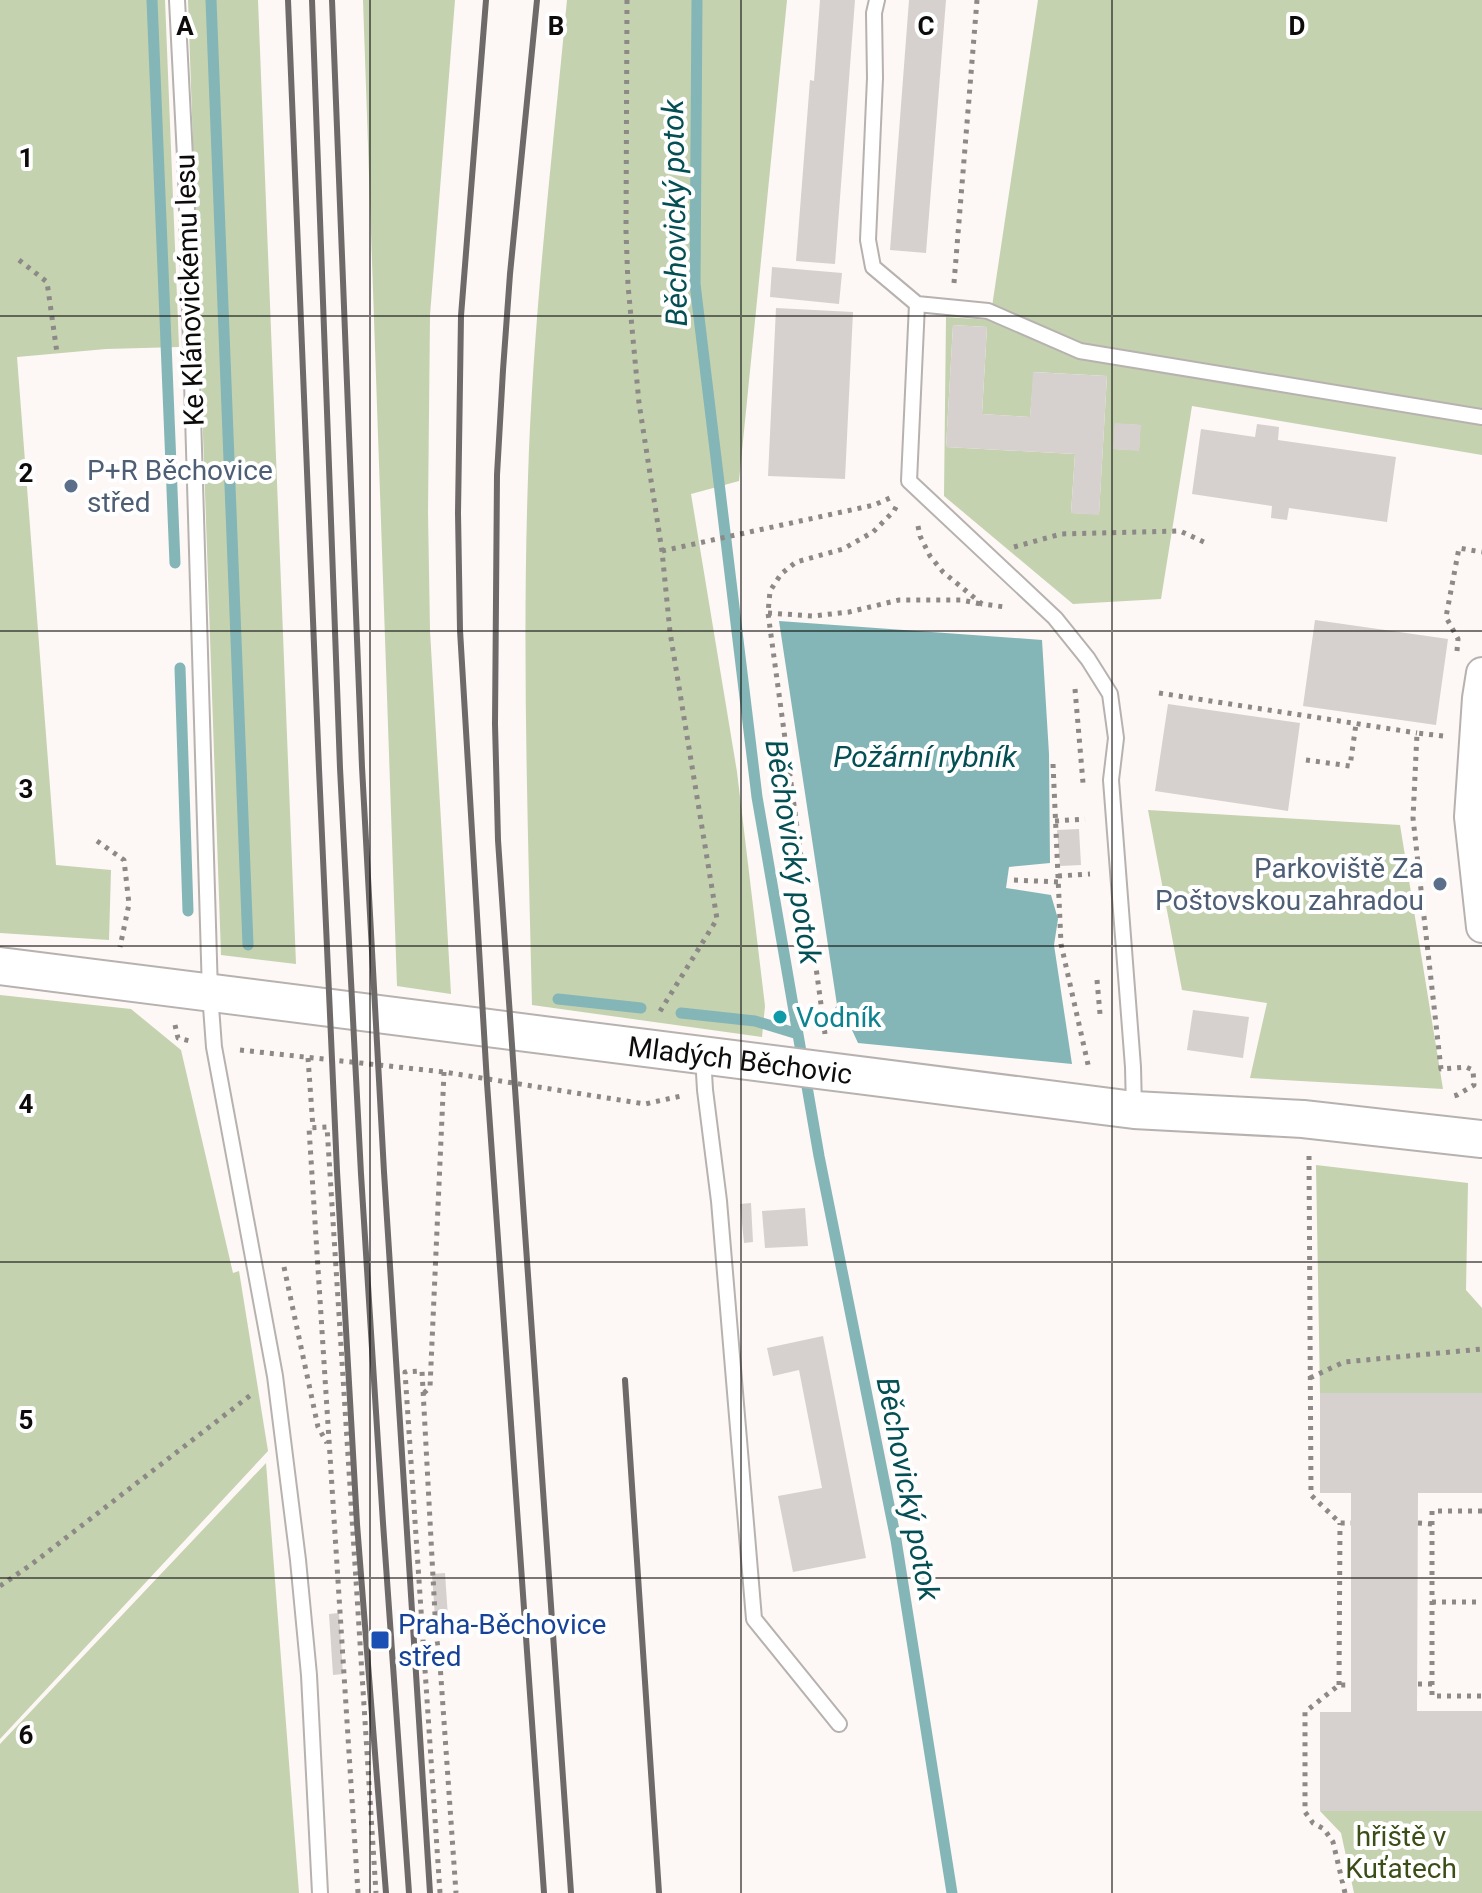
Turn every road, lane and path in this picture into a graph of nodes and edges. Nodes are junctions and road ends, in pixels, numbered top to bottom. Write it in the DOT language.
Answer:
graph roads {
  1 [pos="177,0"];
  2 [pos="627,0"];
  3 [pos="877,0"];
  4 [pos="977,0"];
  5 [pos="19,260"];
  6 [pos="917,304"];
  7 [pos="952,308"];
  8 [pos="57,353"];
  9 [pos="1482,417"];
  10 [pos="909,481"];
  11 [pos="1204,542"];
  12 [pos="1012,548"];
  13 [pos="662,551"];
  14 [pos="982,604"];
  15 [pos="1009,608"];
  16 [pos="768,613"];
  17 [pos="1482,673"];
  18 [pos="1075,683"];
  19 [pos="1159,693"];
  20 [pos="1356,724"];
  21 [pos="1417,733"];
  22 [pos="1306,760"];
  23 [pos="1053,764"];
  24 [pos="1083,788"];
  25 [pos="1055,821"];
  26 [pos="1086,832"];
  27 [pos="97,841"];
  28 [pos="1089,860"];
  29 [pos="1058,879"];
  30 [pos="1014,880"];
  31 [pos="1482,927"];
  32 [pos="119,952"];
  33 [pos="0,966"];
  34 [pos="1097,979"];
  35 [pos="210,993"];
  36 [pos="668,999"];
  37 [pos="1102,1024"];
  38 [pos="214,1047"];
  39 [pos="244,1050"];
  40 [pos="703,1056"];
  41 [pos="308,1058"];
  42 [pos="826,1059"];
  43 [pos="246,1065"];
  44 [pos="444,1072"];
  45 [pos="1090,1074"];
  46 [pos="645,1104"];
  47 [pos="1134,1110"];
  48 [pos="313,1128"];
  49 [pos="1482,1139"];
  50 [pos="1309,1154"];
  51 [pos="282,1259"];
  52 [pos="1482,1349"];
  53 [pos="275,1376"];
  54 [pos="1310,1378"];
  55 [pos="424,1393"];
  56 [pos="330,1447"];
  57 [pos="1482,1511"];
  58 [pos="1340,1523"];
  59 [pos="1351,1523"];
  60 [pos="1418,1523"];
  61 [pos="1432,1524"];
  62 [pos="0,1586"];
  63 [pos="1432,1602"];
  64 [pos="1482,1602"];
  65 [pos="1418,1684"];
  66 [pos="1432,1684"];
  67 [pos="1339,1685"];
  68 [pos="1351,1685"];
  69 [pos="1482,1696"];
  70 [pos="839,1724"];
  71 [pos="320,1893"];
  72 [pos="358,1893"];
  73 [pos="376,1893"];
  74 [pos="440,1893"];
  75 [pos="456,1893"];
  76 [pos="1345,1893"];
  1 -- 35 [label="lane, Ke Klánovickému lesu"];
  2 -- 13 [label="path"];
  3 -- 6 [label="lane"];
  4 -- 7 [label="path"];
  5 -- 8 [label="path"];
  6 -- 7 [label="lane"];
  6 -- 10 [label="lane"];
  7 -- 9 [label="lane"];
  10 -- 13 [label="path"];
  10 -- 14 [label="path"];
  10 -- 16 [label="path"];
  10 -- 47 [label="lane"];
  11 -- 12 [label="path"];
  13 -- 36 [label="path"];
  14 -- 15 [label="path"];
  14 -- 16 [label="path"];
  16 -- 42 [label="path"];
  17 -- 31 [label="street"];
  18 -- 24 [label="path"];
  19 -- 20 [label="path"];
  20 -- 21 [label="path"];
  20 -- 22 [label="path"];
  23 -- 25 [label="path"];
  25 -- 26 [label="path"];
  25 -- 29 [label="path"];
  27 -- 32 [label="path"];
  28 -- 29 [label="path"];
  29 -- 30 [label="path"];
  29 -- 45 [label="path"];
  33 -- 35 [label="street, Mladých Běchovic"];
  34 -- 37 [label="path"];
  35 -- 38 [label="lane, Ke Klánovickému lesu"];
  35 -- 40 [label="street, Mladých Běchovic"];
  38 -- 39 [label="path"];
  38 -- 53 [label="lane, Ke Klánovickému lesu"];
  39 -- 41 [label="path"];
  39 -- 43 [label="path"];
  40 -- 42 [label="street, Mladých Běchovic"];
  40 -- 70 [label="lane"];
  41 -- 44 [label="path"];
  41 -- 48 [label="path"];
  42 -- 47 [label="street, Mladých Běchovic"];
  44 -- 46 [label="path"];
  44 -- 55 [label="path"];
  47 -- 49 [label="street, Mladých Běchovic"];
  48 -- 56 [label="path"];
  48 -- 73 [label="path"];
  50 -- 54 [label="path"];
  51 -- 56 [label="path"];
  52 -- 54 [label="path"];
  53 -- 62 [label="path"];
  53 -- 71 [label="lane, Ke Klánovickému lesu"];
  54 -- 58 [label="path"];
  55 -- 74 [label="path"];
  55 -- 75 [label="path"];
  56 -- 72 [label="path"];
  57 -- 61 [label="path"];
  58 -- 59 [label="path"];
  58 -- 67 [label="path"];
  60 -- 61 [label="path"];
  61 -- 63 [label="path"];
  63 -- 64 [label="path"];
  63 -- 66 [label="path"];
  65 -- 66 [label="path"];
  66 -- 69 [label="path"];
  67 -- 68 [label="path"];
  67 -- 76 [label="path"];
}
